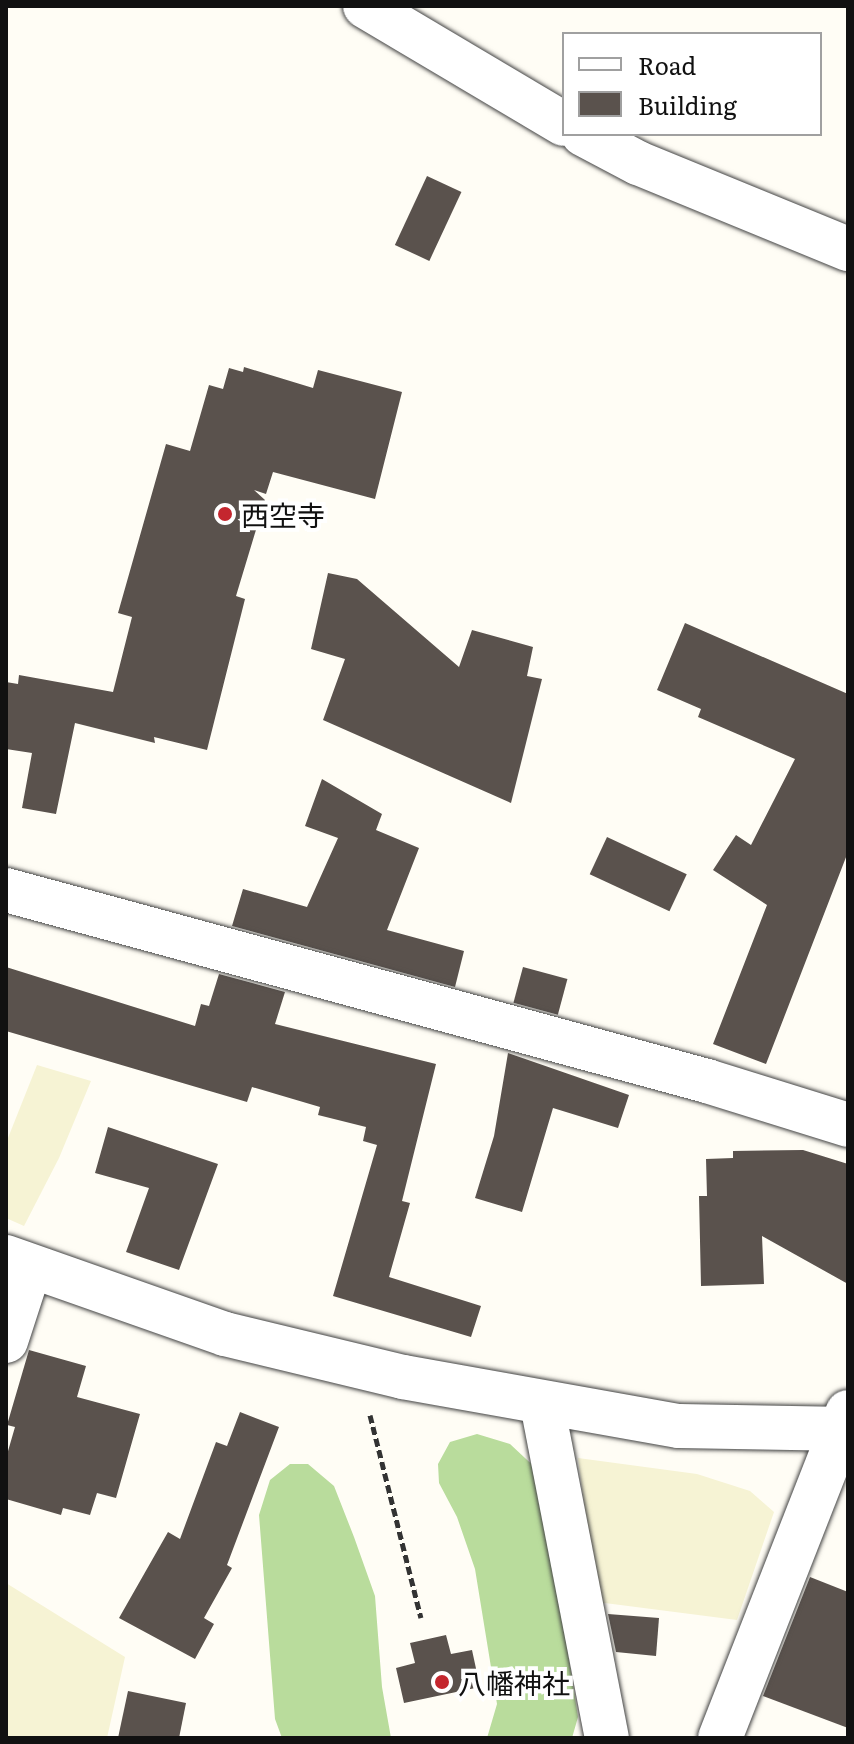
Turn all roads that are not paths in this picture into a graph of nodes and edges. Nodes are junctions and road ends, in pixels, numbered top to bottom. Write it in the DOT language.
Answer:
graph roads {
  1 [pos="365,6"];
  2 [pos="562,123"];
  3 [pos="587,136"];
  4 [pos="848,249"];
  5 [pos="6,890"];
  6 [pos="848,1125"];
  7 [pos="18,1262"];
  8 [pos="6,1341"];
  9 [pos="542,1404"];
  10 [pos="845,1424"];
  11 [pos="607,1738"];
  12 [pos="720,1738"];
  1 -- 2 [label="street"];
  3 -- 4 [label="street"];
  5 -- 6 [label="street"];
  7 -- 8 [label="street"];
  7 -- 9 [label="street"];
  9 -- 10 [label="street"];
  9 -- 11 [label="street"];
  10 -- 12 [label="street"];
}
